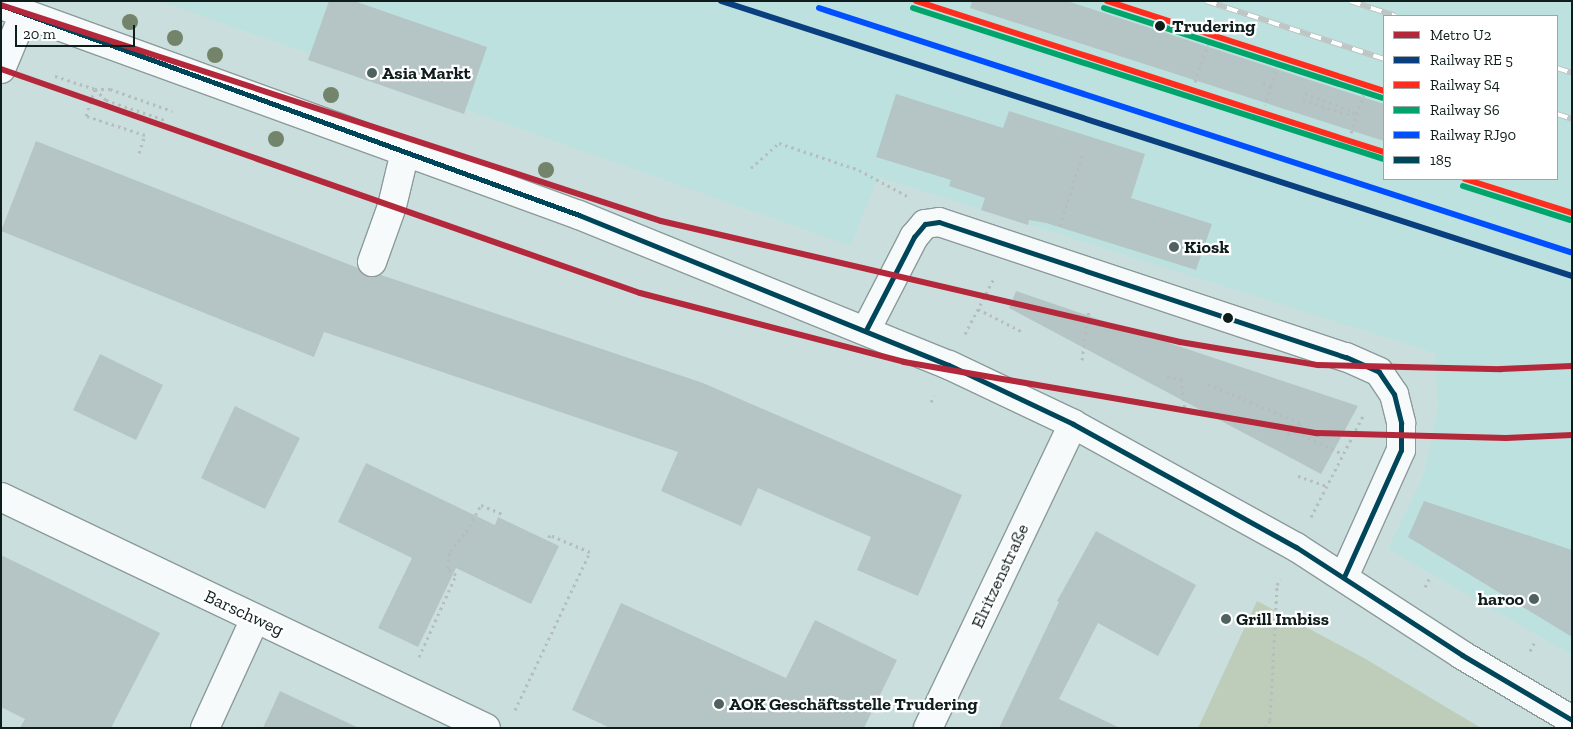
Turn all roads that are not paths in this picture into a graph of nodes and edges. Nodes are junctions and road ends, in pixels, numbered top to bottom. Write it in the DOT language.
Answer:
graph roads {
  1 [pos="13,9"];
  2 [pos="1,69"];
  3 [pos="405,152"];
  4 [pos="372,262"];
  5 [pos="866,330"];
  6 [pos="1073,424"];
  7 [pos="1,498"];
  8 [pos="1344,577"];
  9 [pos="255,619"];
  10 [pos="1572,720"];
  11 [pos="205,728"];
  12 [pos="486,728"];
  13 [pos="928,728"];
  1 -- 2 [label="street"];
  1 -- 3 [label="street"];
  3 -- 4 [label="street"];
  3 -- 5 [label="street"];
  5 -- 6 [label="street"];
  5 -- 8 [label="street"];
  6 -- 8 [label="street"];
  6 -- 13 [label="street, Elritzenstraße"];
  7 -- 9 [label="street, Barschweg"];
  8 -- 10 [label="street"];
  9 -- 11 [label="street"];
  9 -- 12 [label="street, Barschweg"];
}
